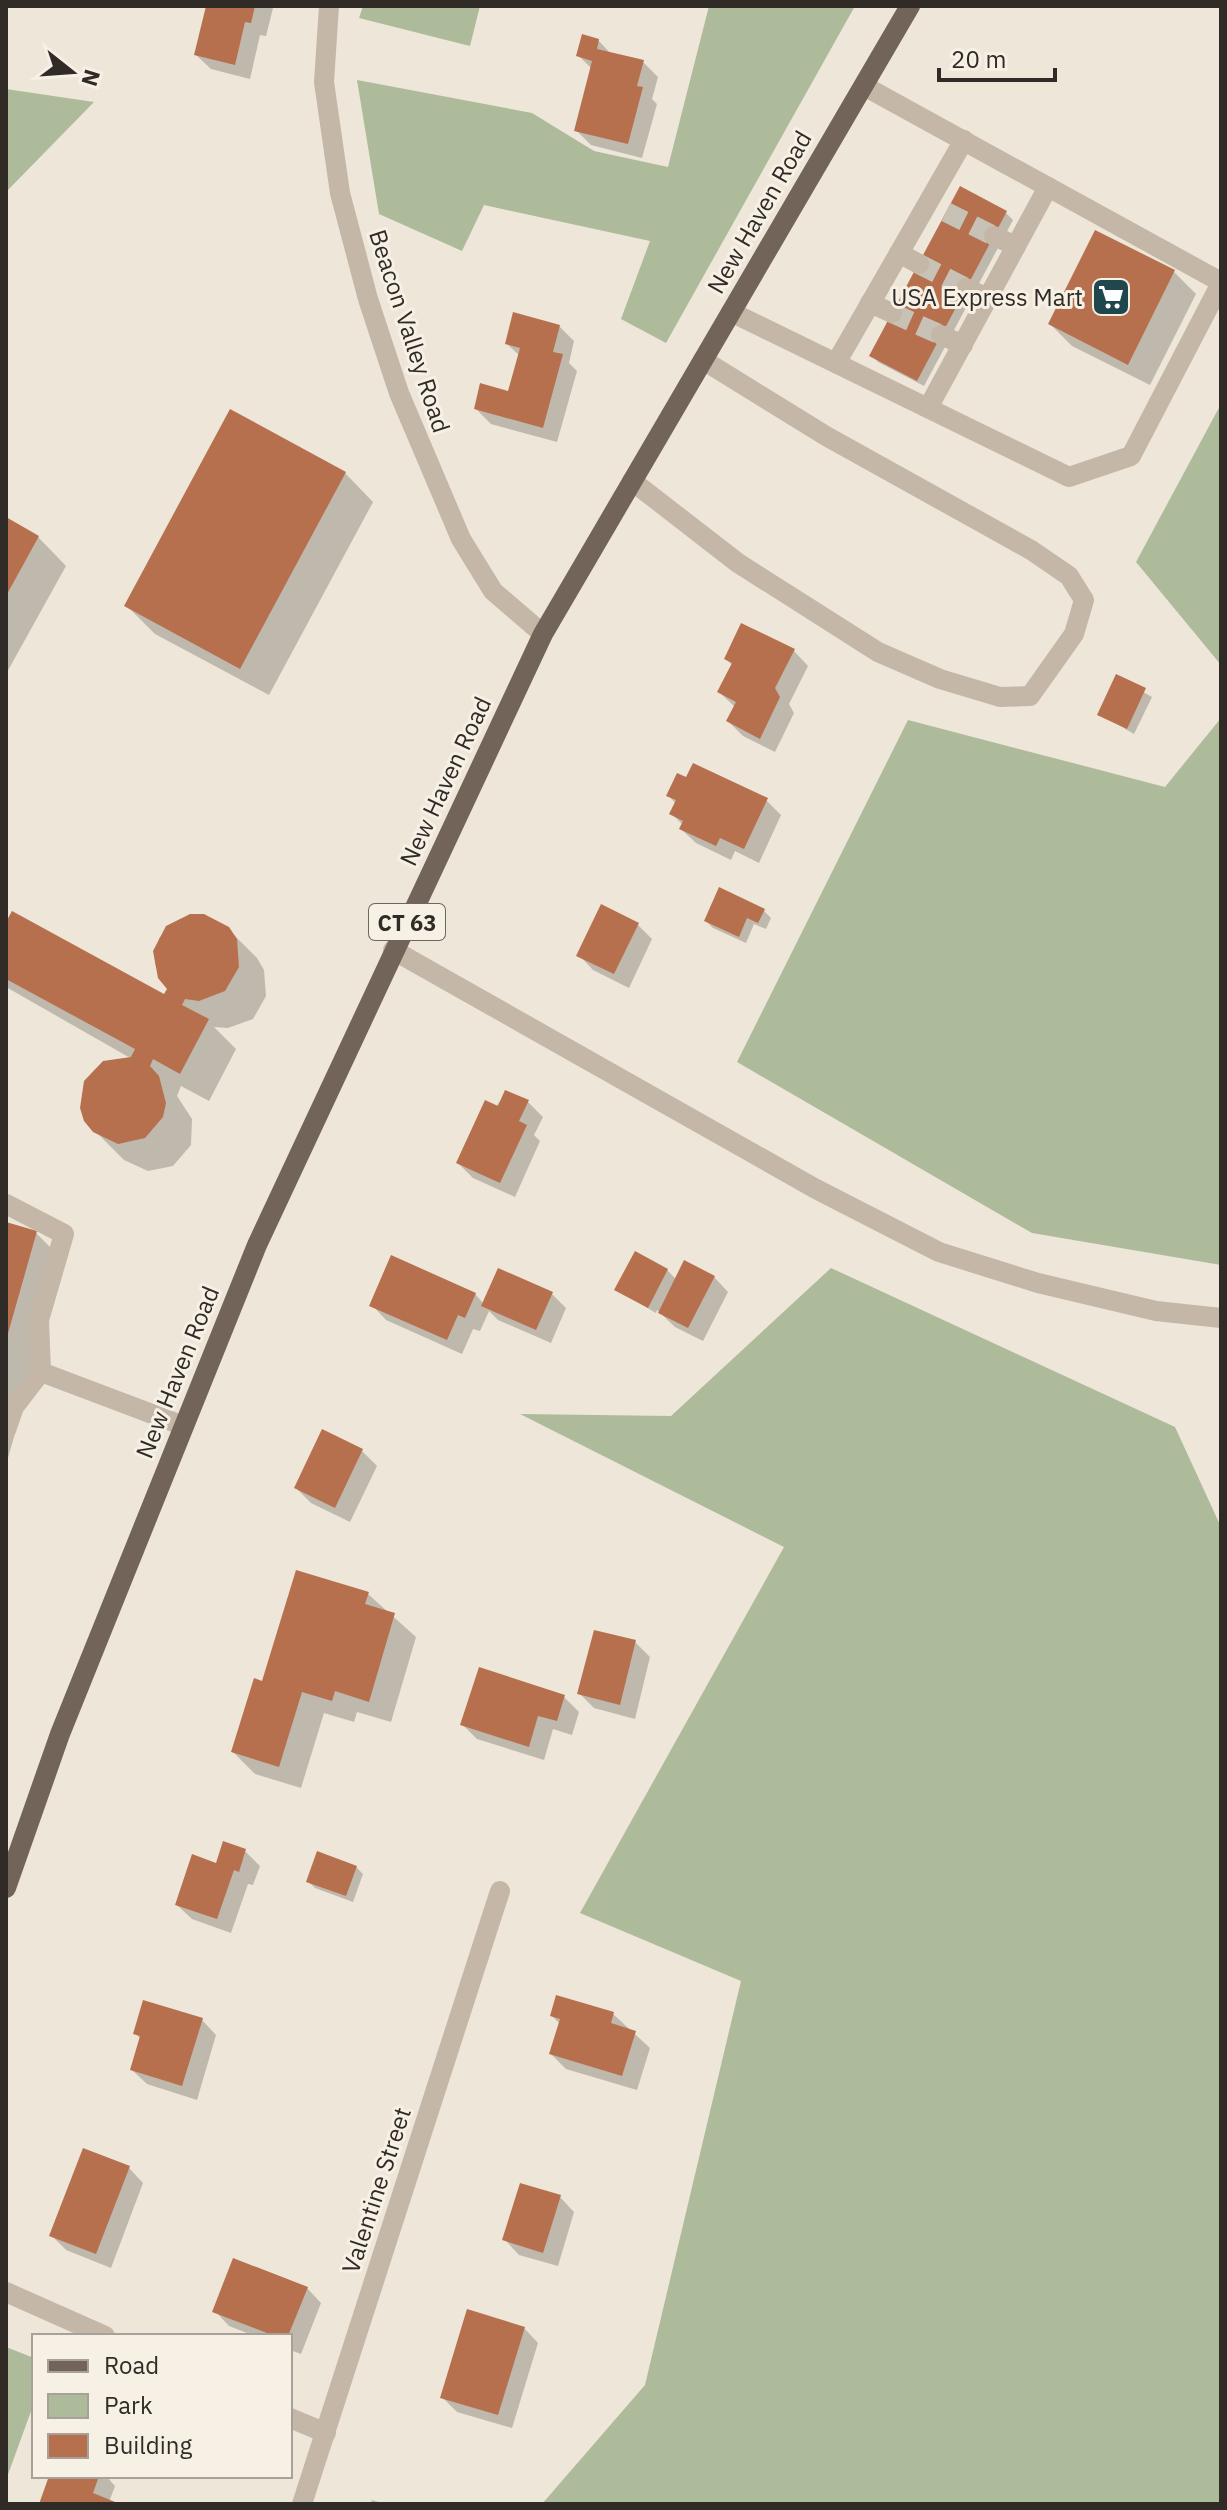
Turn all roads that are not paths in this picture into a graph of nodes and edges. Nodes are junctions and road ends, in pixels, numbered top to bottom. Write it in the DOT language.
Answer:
graph roads {
  1 [pos="329,6"];
  2 [pos="910,6"];
  3 [pos="864,86"];
  4 [pos="964,140"];
  5 [pos="1048,187"];
  6 [pos="926,203"];
  7 [pos="946,212"];
  8 [pos="994,236"];
  9 [pos="1016,246"];
  10 [pos="899,253"];
  11 [pos="919,264"];
  12 [pos="1221,282"];
  13 [pos="966,288"];
  14 [pos="988,298"];
  15 [pos="870,303"];
  16 [pos="731,312"];
  17 [pos="892,313"];
  18 [pos="941,335"];
  19 [pos="963,345"];
  20 [pos="703,360"];
  21 [pos="836,363"];
  22 [pos="928,408"];
  23 [pos="632,481"];
  24 [pos="543,634"];
  25 [pos="393,950"];
  26 [pos="6,1204"];
  27 [pos="1221,1318"];
  28 [pos="41,1372"];
  29 [pos="184,1426"];
  30 [pos="6,1430"];
  31 [pos="6,1888"];
  32 [pos="500,1891"];
  33 [pos="6,2292"];
  34 [pos="100,2334"];
  35 [pos="292,2419"];
  36 [pos="326,2433"];
  37 [pos="302,2504"];
  1 -- 24 [label="street, Beacon Valley Road"];
  2 -- 3 [label="main road, New Haven Road / CT 63"];
  3 -- 4 [label="street"];
  3 -- 16 [label="main road, New Haven Road / CT 63"];
  4 -- 5 [label="street"];
  4 -- 6 [label="street"];
  5 -- 9 [label="street"];
  5 -- 12 [label="street"];
  6 -- 7 [label="street"];
  6 -- 10 [label="street"];
  8 -- 9 [label="street"];
  9 -- 14 [label="street"];
  10 -- 11 [label="street"];
  10 -- 15 [label="street"];
  12 -- 22 [label="street"];
  13 -- 14 [label="street"];
  14 -- 19 [label="street"];
  15 -- 17 [label="street"];
  15 -- 21 [label="street"];
  16 -- 20 [label="main road, New Haven Road / CT 63"];
  16 -- 21 [label="street"];
  18 -- 19 [label="street"];
  19 -- 22 [label="street"];
  20 -- 23 [label="main road, New Haven Road / CT 63"];
  20 -- 23 [label="street"];
  21 -- 22 [label="street"];
  23 -- 24 [label="main road, New Haven Road / CT 63"];
  24 -- 25 [label="main road, New Haven Road / CT 63"];
  25 -- 27 [label="street"];
  25 -- 29 [label="main road, New Haven Road / CT 63"];
  26 -- 28 [label="street"];
  28 -- 29 [label="street"];
  28 -- 30 [label="street"];
  29 -- 31 [label="main road, New Haven Road / CT 63"];
  32 -- 36 [label="street, Valentine Street"];
  33 -- 34 [label="street"];
  35 -- 36 [label="street"];
  36 -- 37 [label="street, Valentine Street"];
}
